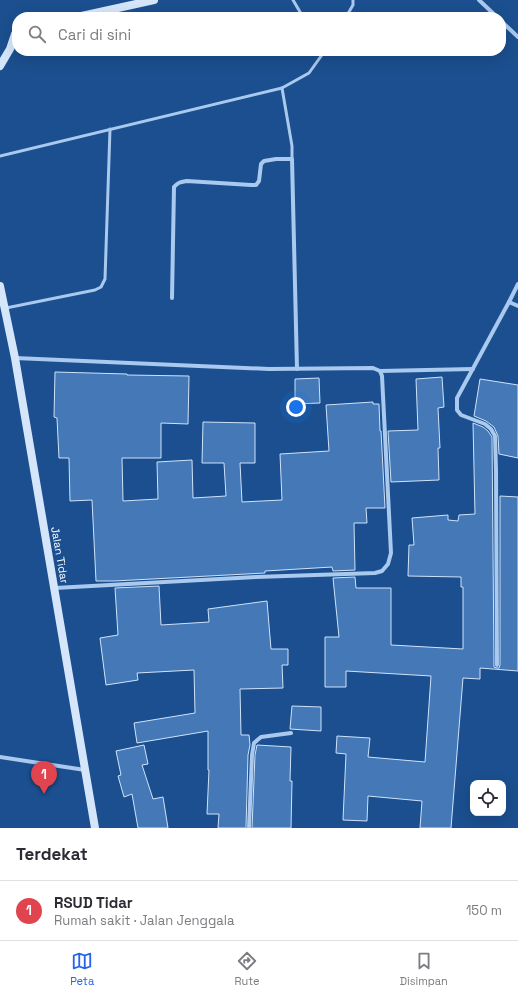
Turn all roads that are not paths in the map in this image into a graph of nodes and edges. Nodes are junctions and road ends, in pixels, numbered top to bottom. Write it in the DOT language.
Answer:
graph roads {
  1 [pos="154,0"];
  2 [pos="293,0"];
  3 [pos="352,0"];
  4 [pos="479,0"];
  5 [pos="100,12"];
  6 [pos="300,12"];
  7 [pos="349,12"];
  8 [pos="492,12"];
  9 [pos="506,26"];
  10 [pos="518,37"];
  11 [pos="12,43"];
  12 [pos="10,49"];
  13 [pos="0,56"];
  14 [pos="321,56"];
  15 [pos="0,66"];
  16 [pos="282,88"];
  17 [pos="110,129"];
  18 [pos="0,156"];
  19 [pos="292,159"];
  20 [pos="518,284"];
  21 [pos="0,286"];
  22 [pos="172,298"];
  23 [pos="509,302"];
  24 [pos="518,306"];
  25 [pos="4,309"];
  26 [pos="15,358"];
  27 [pos="297,369"];
  28 [pos="473,369"];
  29 [pos="380,371"];
  30 [pos="54,588"];
  31 [pos="498,664"];
  32 [pos="291,733"];
  33 [pos="0,757"];
  34 [pos="86,770"];
  35 [pos="95,828"];
  36 [pos="249,828"];
  1 -- 5 [label="main road"];
  2 -- 6 [label="lane"];
  3 -- 7 [label="lane"];
  4 -- 8 [label="street"];
  9 -- 10 [label="street"];
  11 -- 12 [label="main road"];
  12 -- 13 [label="main road"];
  12 -- 15 [label="main road"];
  14 -- 16 [label="lane"];
  16 -- 17 [label="lane"];
  16 -- 19 [label="lane"];
  17 -- 18 [label="lane"];
  17 -- 25 [label="lane"];
  19 -- 22 [label="street"];
  19 -- 27 [label="street"];
  20 -- 23 [label="street"];
  21 -- 25 [label="main road, Jalan Tidar"];
  23 -- 24 [label="street"];
  23 -- 28 [label="street"];
  25 -- 26 [label="main road, Jalan Tidar"];
  26 -- 27 [label="street"];
  26 -- 30 [label="main road, Jalan Tidar"];
  27 -- 29 [label="street"];
  28 -- 29 [label="street"];
  28 -- 31 [label="street"];
  29 -- 30 [label="street"];
  30 -- 34 [label="main road, Jalan Tidar"];
  32 -- 36 [label="street"];
  33 -- 34 [label="street"];
  34 -- 35 [label="main road, Jalan Tidar"];
}
